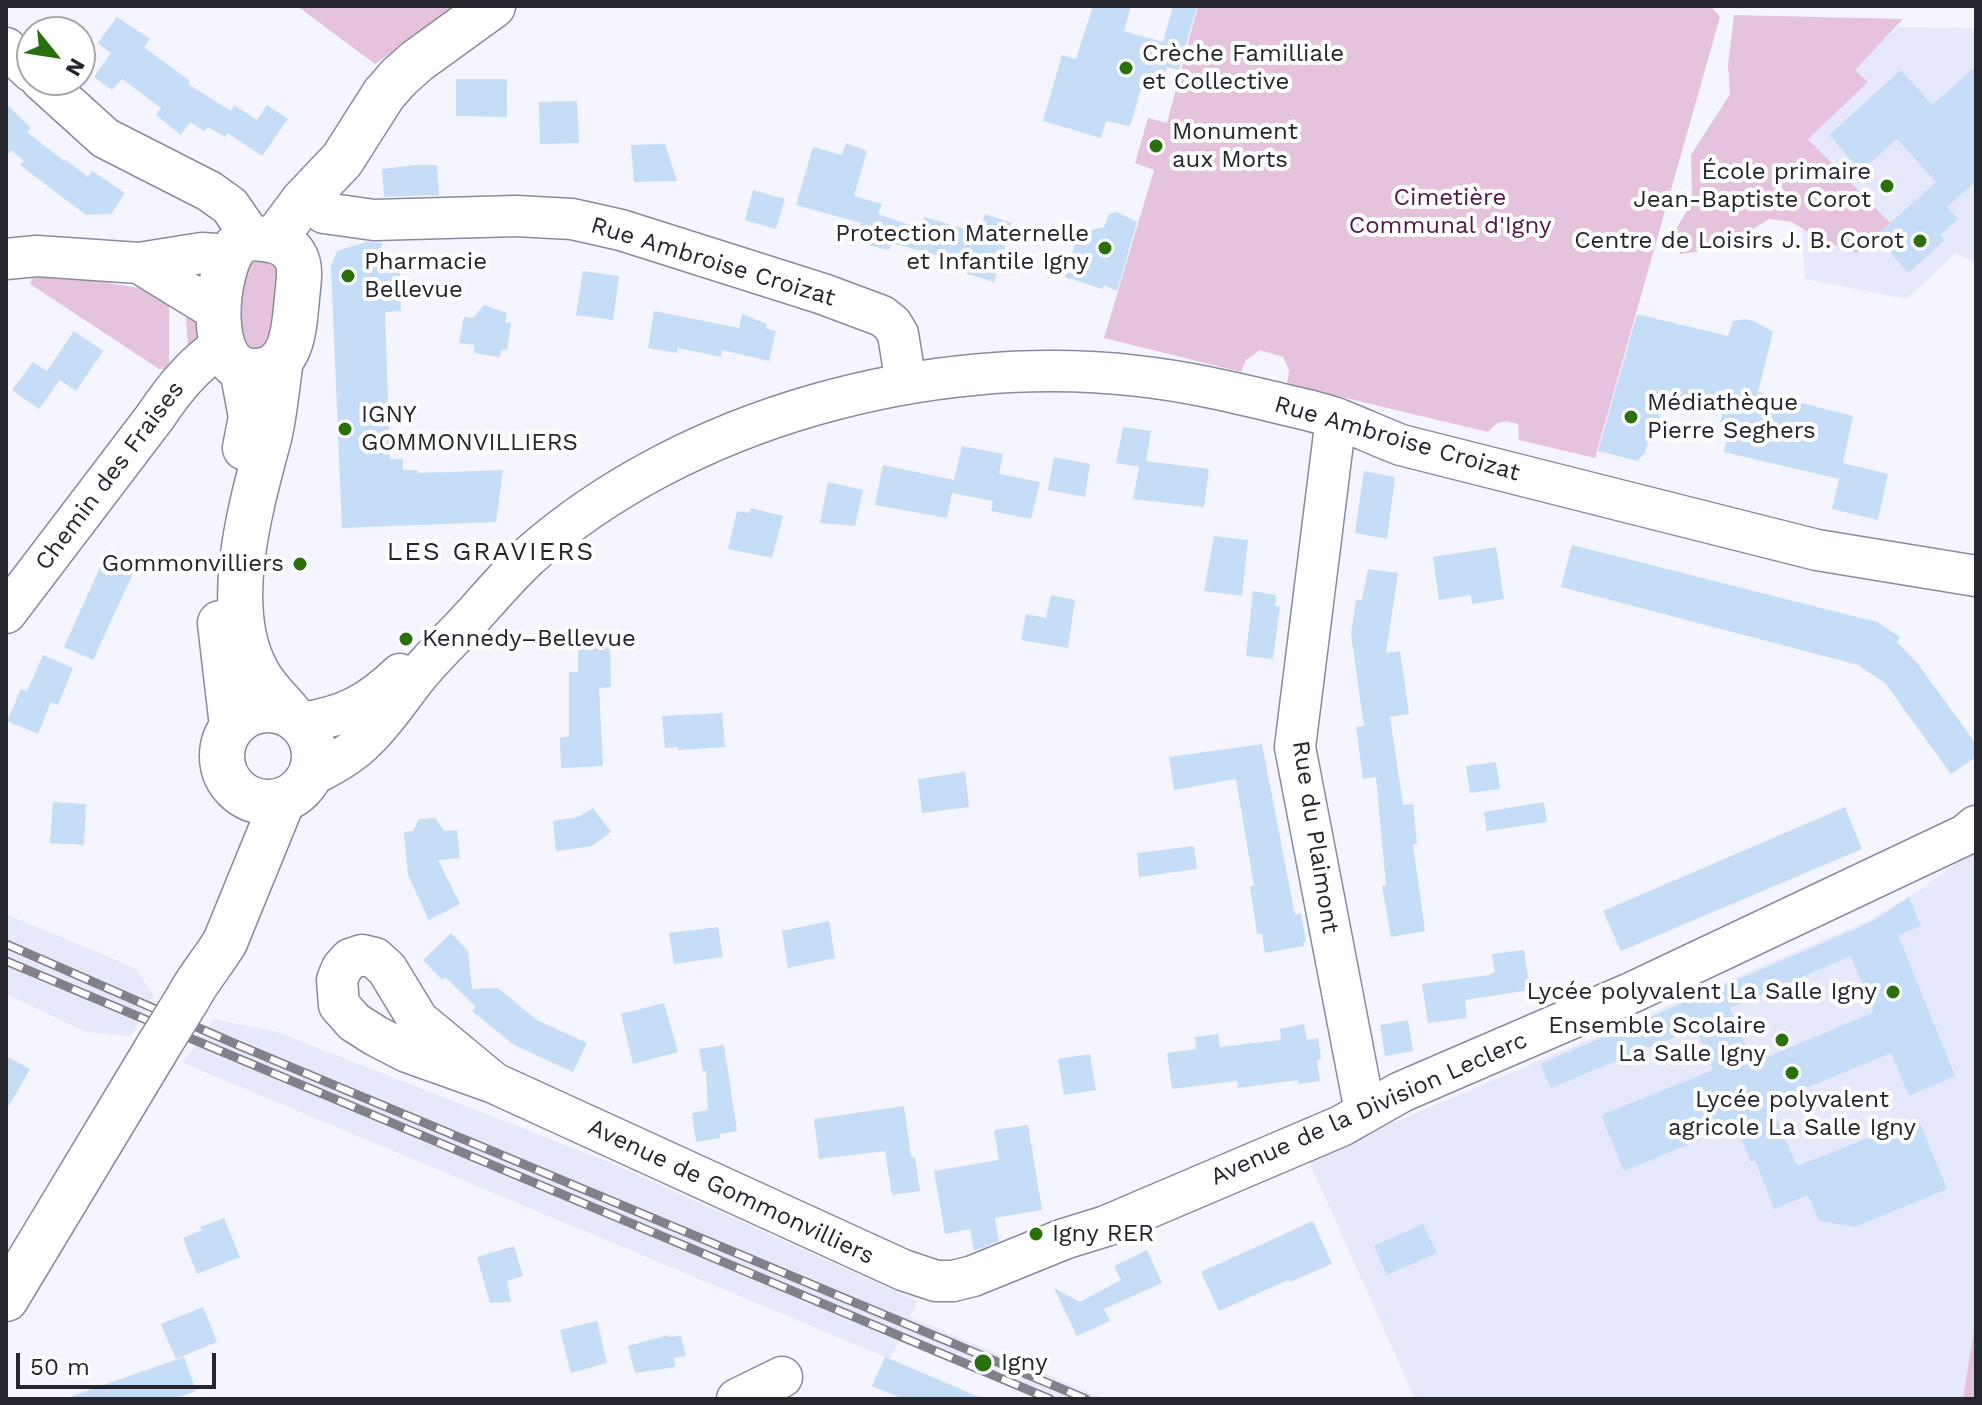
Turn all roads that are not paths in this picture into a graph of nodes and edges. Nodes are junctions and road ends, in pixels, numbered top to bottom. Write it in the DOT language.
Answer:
graph roads {
  1 [pos="493,6"];
  2 [pos="59,96"];
  3 [pos="342,160"];
  4 [pos="324,213"];
  5 [pos="263,247"];
  6 [pos="6,259"];
  7 [pos="139,263"];
  8 [pos="241,347"];
  9 [pos="903,384"];
  10 [pos="1336,418"];
  11 [pos="1976,576"];
  12 [pos="500,583"];
  13 [pos="6,613"];
  14 [pos="297,719"];
  15 [pos="232,726"];
  16 [pos="297,788"];
  17 [pos="239,793"];
  18 [pos="1976,826"];
  19 [pos="195,985"];
  20 [pos="494,1083"];
  21 [pos="1369,1109"];
  22 [pos="973,1276"];
  23 [pos="6,1299"];
  24 [pos="782,1377"];
  25 [pos="737,1399"];
  1 -- 3 [label="main road"];
  2 -- 5 [label="street"];
  3 -- 4 [label="main road"];
  3 -- 5 [label="main road"];
  4 -- 5 [label="main road"];
  4 -- 9 [label="street, Rue Ambroise Croizat"];
  5 -- 7 [label="street"];
  5 -- 8 [label="main road"];
  5 -- 8 [label="main road"];
  6 -- 7 [label="street"];
  7 -- 8 [label="street"];
  8 -- 13 [label="street, Chemin des Fraises"];
  8 -- 14 [label="main road"];
  8 -- 15 [label="main road"];
  9 -- 10 [label="street, Rue Ambroise Croizat"];
  9 -- 12 [label="street"];
  10 -- 11 [label="street, Rue Ambroise Croizat"];
  10 -- 21 [label="street, Rue du Plaimont"];
  12 -- 14 [label="street"];
  12 -- 16 [label="street"];
  14 -- 15 [label="main road"];
  14 -- 16 [label="main road"];
  15 -- 17 [label="main road"];
  16 -- 17 [label="main road"];
  16 -- 19 [label="main road"];
  17 -- 19 [label="main road"];
  18 -- 21 [label="street, Avenue de la Division Leclerc"];
  19 -- 23 [label="main road, bridge"];
  20 -- 22 [label="street, Avenue de Gommonvilliers"];
  21 -- 22 [label="street, Avenue de la Division Leclerc"];
  24 -- 25 [label="street"];
}
